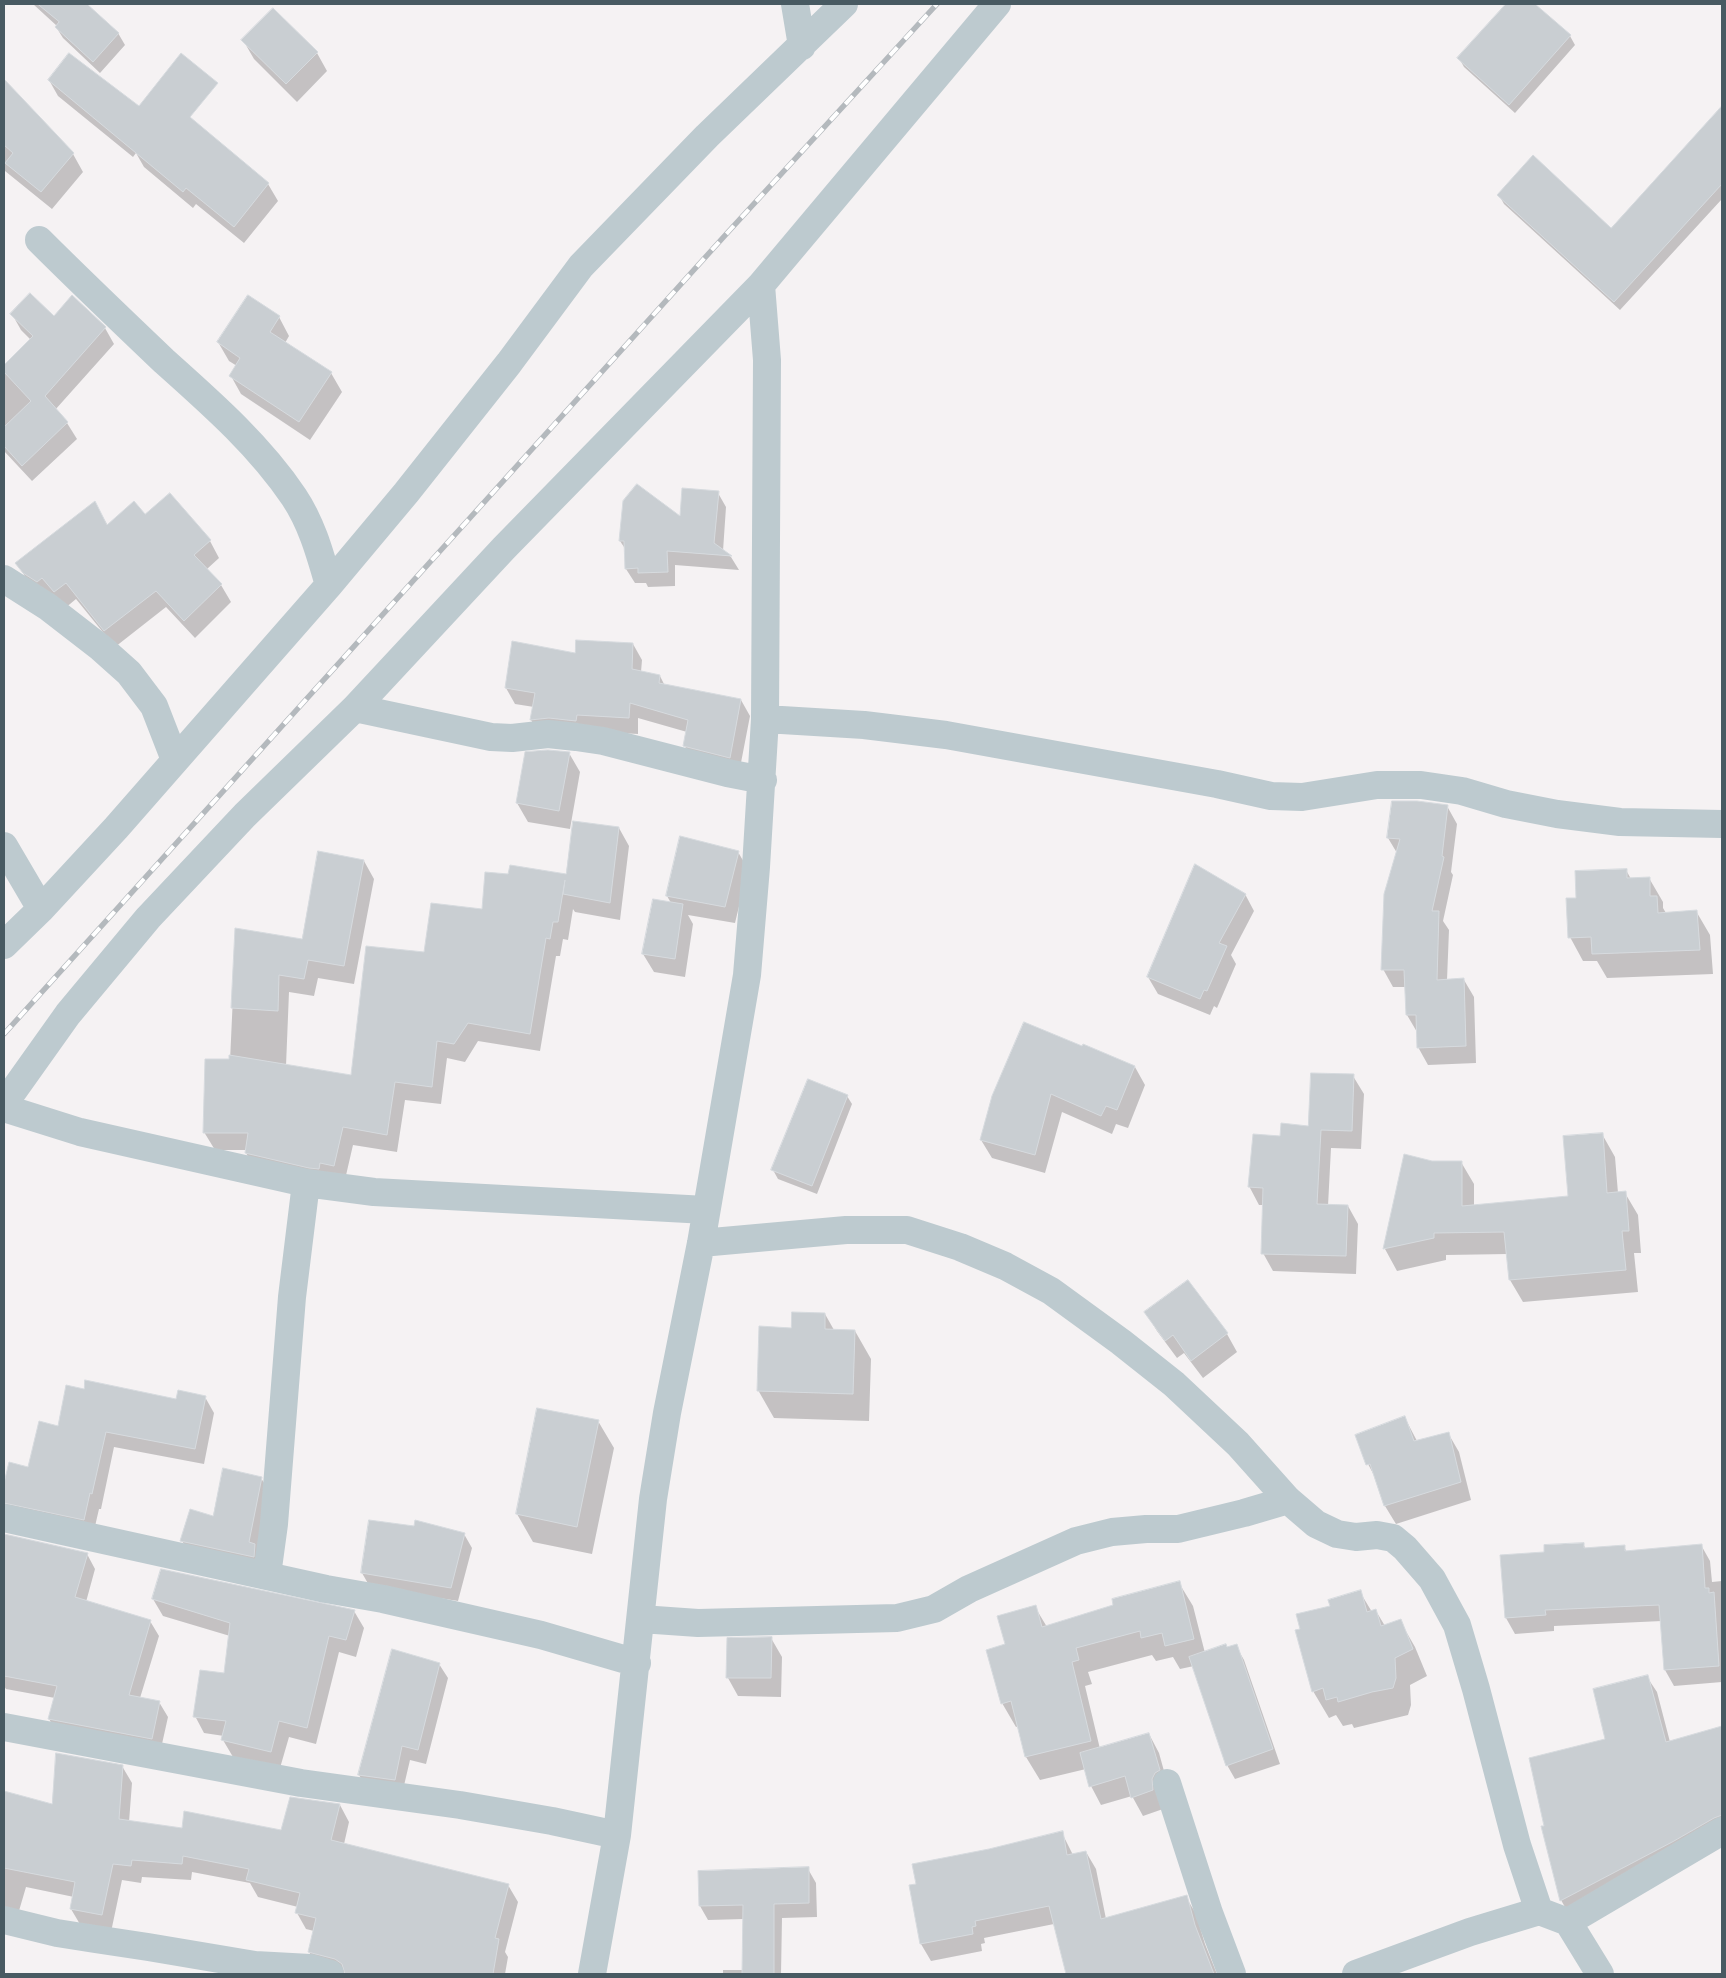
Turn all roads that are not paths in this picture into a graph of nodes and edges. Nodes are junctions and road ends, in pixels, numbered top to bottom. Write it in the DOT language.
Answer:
graph roads {
  1 [pos="796,4"];
  2 [pos="844,4"];
  3 [pos="997,4"];
  4 [pos="802,46"];
  5 [pos="39,240"];
  6 [pos="761,285"];
  7 [pos="4,579"];
  8 [pos="329,585"];
  9 [pos="355,708"];
  10 [pos="766,719"];
  11 [pos="175,760"];
  12 [pos="763,780"];
  13 [pos="1722,824"];
  14 [pos="4,846"];
  15 [pos="41,909"];
  16 [pos="4,944"];
  17 [pos="4,1106"];
  18 [pos="306,1183"];
  19 [pos="706,1210"];
  20 [pos="700,1243"];
  21 [pos="1288,1500"];
  22 [pos="4,1518"];
  23 [pos="268,1575"];
  24 [pos="641,1619"];
  25 [pos="637,1663"];
  26 [pos="4,1727"];
  27 [pos="1167,1782"];
  28 [pos="1722,1832"];
  29 [pos="617,1835"];
  30 [pos="1539,1911"];
  31 [pos="4,1920"];
  32 [pos="1568,1922"];
  33 [pos="330,1974"];
  34 [pos="592,1974"];
  35 [pos="1232,1974"];
  36 [pos="1356,1974"];
  37 [pos="1600,1974"];
  1 -- 4 [label="street"];
  2 -- 4 [label="street"];
  3 -- 6 [label="street"];
  4 -- 8 [label="street"];
  5 -- 8 [label="street"];
  6 -- 9 [label="street"];
  6 -- 10 [label="street"];
  7 -- 11 [label="street"];
  8 -- 11 [label="street"];
  9 -- 12 [label="street"];
  9 -- 17 [label="street"];
  10 -- 12 [label="street"];
  10 -- 13 [label="street"];
  11 -- 15 [label="street"];
  12 -- 19 [label="street"];
  14 -- 15 [label="street"];
  15 -- 16 [label="street"];
  17 -- 18 [label="street"];
  18 -- 19 [label="street"];
  18 -- 23 [label="street"];
  19 -- 20 [label="street"];
  20 -- 21 [label="street"];
  20 -- 24 [label="street"];
  21 -- 24 [label="street"];
  21 -- 30 [label="street"];
  22 -- 23 [label="street"];
  23 -- 25 [label="street"];
  24 -- 25 [label="street"];
  25 -- 29 [label="street"];
  26 -- 29 [label="street"];
  27 -- 35 [label="street"];
  28 -- 32 [label="street"];
  29 -- 34 [label="street"];
  30 -- 32 [label="street"];
  30 -- 36 [label="street"];
  31 -- 33 [label="street"];
  32 -- 37 [label="street"];
}
